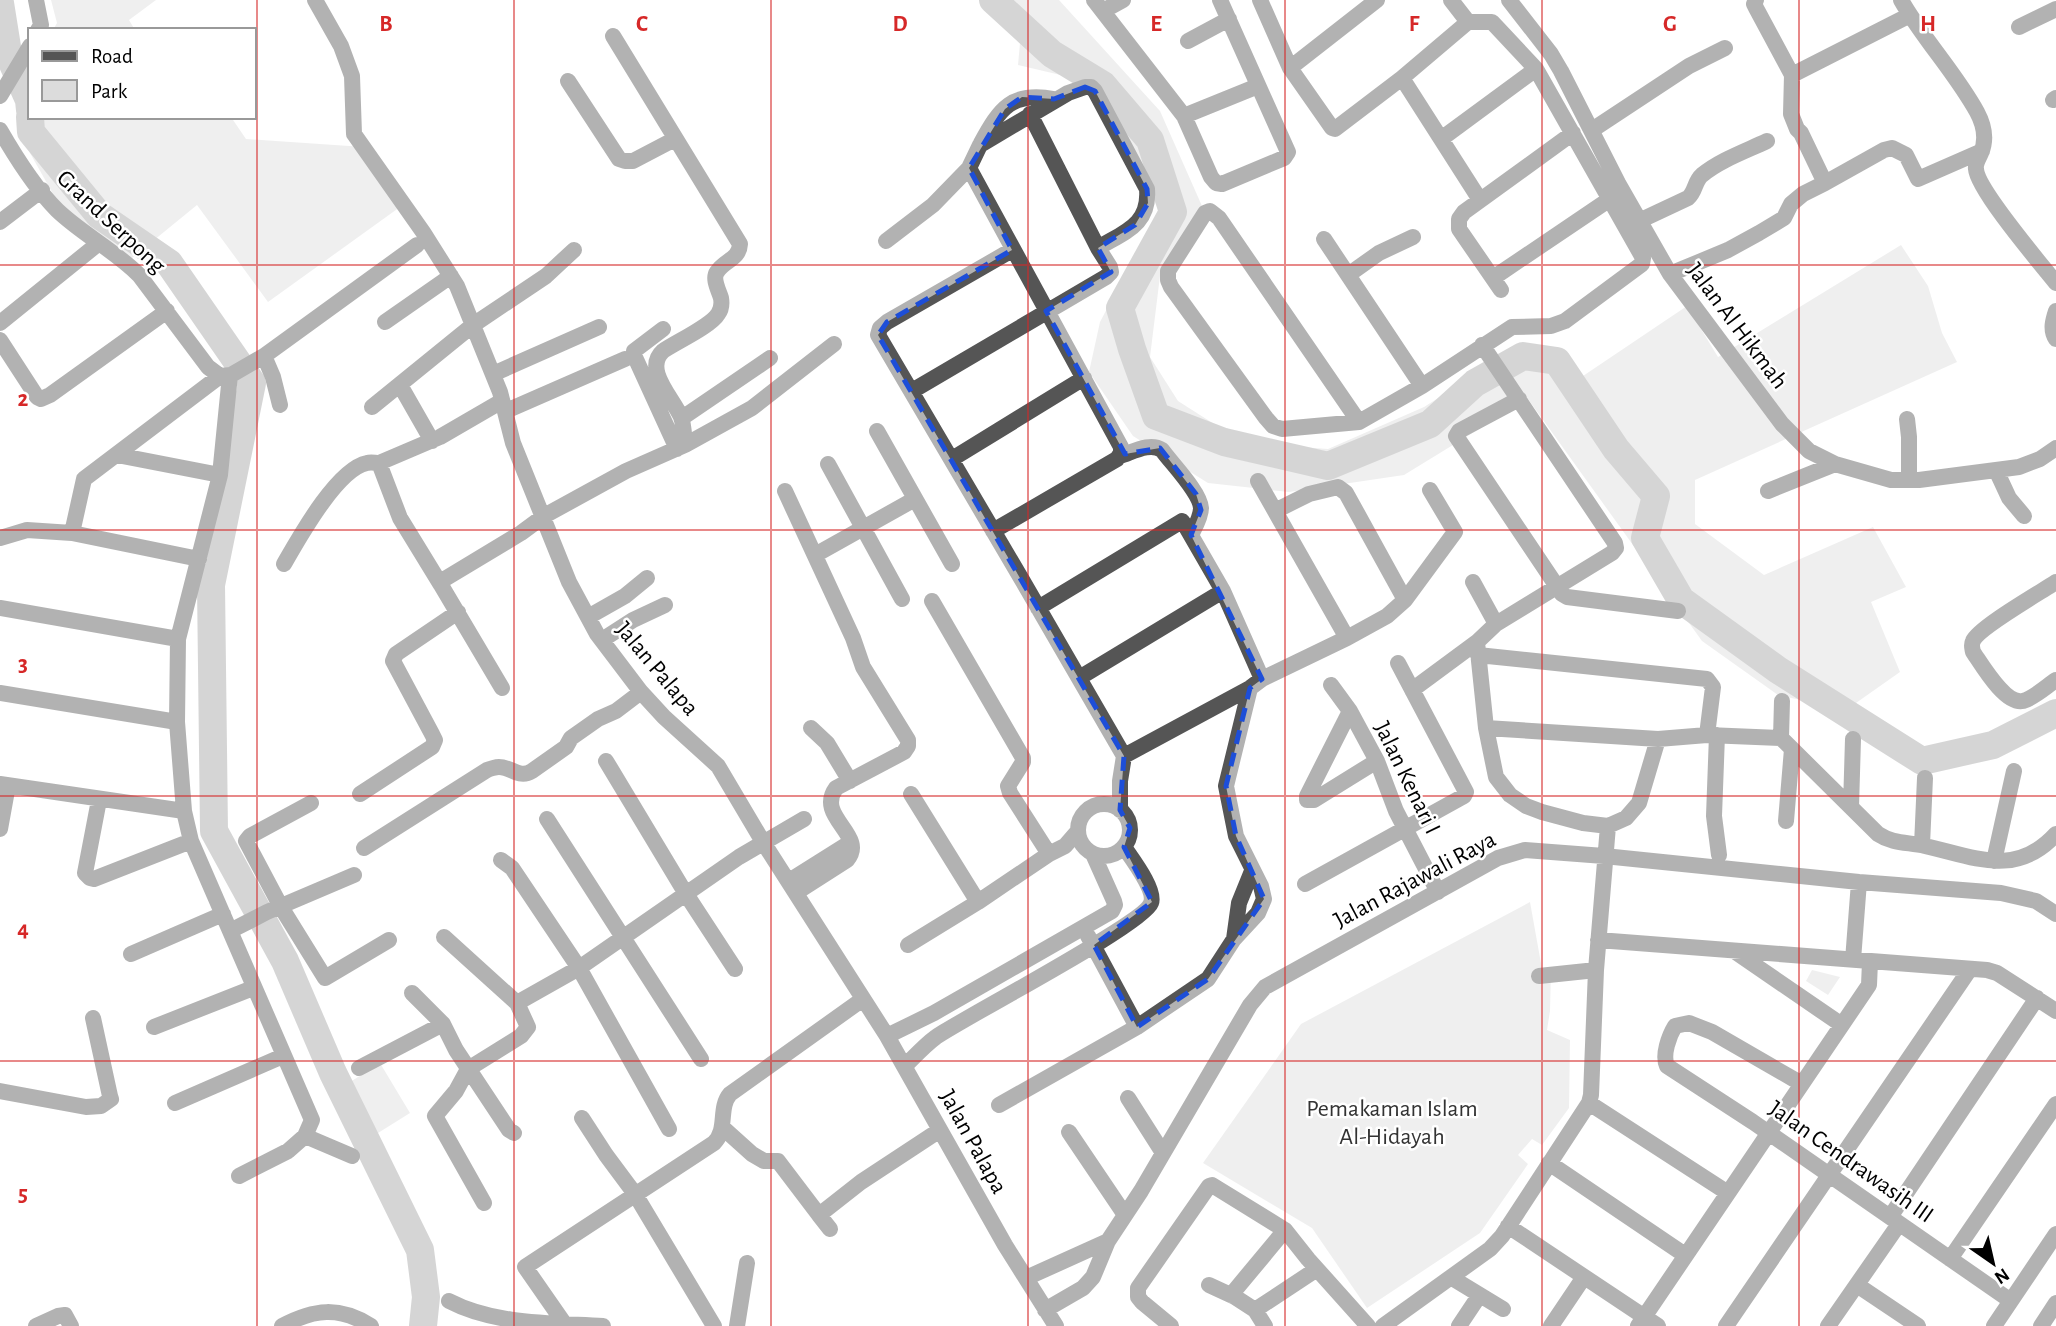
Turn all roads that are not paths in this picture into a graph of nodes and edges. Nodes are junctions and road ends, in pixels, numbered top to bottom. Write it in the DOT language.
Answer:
graph roads {
  1 [pos="36,0"];
  2 [pos="315,0"];
  3 [pos="1123,0"];
  4 [pos="1220,0"];
  5 [pos="1261,0"];
  6 [pos="1377,0"];
  7 [pos="1451,0"];
  8 [pos="1509,0"];
  9 [pos="1756,0"];
  10 [pos="1901,0"];
  11 [pos="1098,6"];
  12 [pos="2056,9"];
  13 [pos="1910,15"];
  14 [pos="1228,19"];
  15 [pos="1468,22"];
  16 [pos="2019,27"];
  17 [pos="39,28"];
  18 [pos="613,36"];
  19 [pos="1188,41"];
  20 [pos="1725,48"];
  21 [pos="28,49"];
  22 [pos="1290,68"];
  23 [pos="1536,69"];
  24 [pos="1792,75"];
  25 [pos="1402,78"];
  26 [pos="568,81"];
  27 [pos="1258,86"];
  28 [pos="3,91"];
  29 [pos="1054,99"];
  30 [pos="1030,114"];
  31 [pos="1184,116"];
  32 [pos="0,130"];
  33 [pos="1592,130"];
  34 [pos="1573,133"];
  35 [pos="675,139"];
  36 [pos="1441,139"];
  37 [pos="1767,141"];
  38 [pos="980,145"];
  39 [pos="1982,151"];
  40 [pos="969,168"];
  41 [pos="1825,183"];
  42 [pos="42,190"];
  43 [pos="1610,199"];
  44 [pos="1480,201"];
  45 [pos="1639,221"];
  46 [pos="0,222"];
  47 [pos="1413,237"];
  48 [pos="1324,239"];
  49 [pos="886,241"];
  50 [pos="99,243"];
  51 [pos="416,244"];
  52 [pos="1098,248"];
  53 [pos="574,250"];
  54 [pos="1012,250"];
  55 [pos="1670,274"];
  56 [pos="1348,275"];
  57 [pos="451,276"];
  58 [pos="2056,283"];
  59 [pos="167,311"];
  60 [pos="1046,311"];
  61 [pos="2056,311"];
  62 [pos="385,322"];
  63 [pos="0,323"];
  64 [pos="472,325"];
  65 [pos="599,327"];
  66 [pos="663,329"];
  67 [pos="2056,339"];
  68 [pos="0,340"];
  69 [pos="834,344"];
  70 [pos="1486,350"];
  71 [pos="261,357"];
  72 [pos="770,358"];
  73 [pos="625,359"];
  74 [pos="493,374"];
  75 [pos="227,375"];
  76 [pos="1084,378"];
  77 [pos="400,385"];
  78 [pos="1422,386"];
  79 [pos="912,391"];
  80 [pos="1516,395"];
  81 [pos="280,405"];
  82 [pos="504,406"];
  83 [pos="372,407"];
  84 [pos="682,418"];
  85 [pos="1906,419"];
  86 [pos="1359,422"];
  87 [pos="877,431"];
  88 [pos="432,441"];
  89 [pos="681,447"];
  90 [pos="2056,449"];
  91 [pos="117,455"];
  92 [pos="1119,456"];
  93 [pos="952,459"];
  94 [pos="379,463"];
  95 [pos="828,464"];
  96 [pos="1835,464"];
  97 [pos="1996,470"];
  98 [pos="220,475"];
  99 [pos="1909,480"];
  100 [pos="1258,481"];
  101 [pos="1430,490"];
  102 [pos="785,491"];
  103 [pos="1769,491"];
  104 [pos="915,499"];
  105 [pos="1275,511"];
  106 [pos="544,516"];
  107 [pos="2024,516"];
  108 [pos="864,529"];
  109 [pos="993,531"];
  110 [pos="72,533"];
  111 [pos="1191,535"];
  112 [pos="0,538"];
  113 [pos="815,555"];
  114 [pos="199,559"];
  115 [pos="285,564"];
  116 [pos="952,564"];
  117 [pos="647,578"];
  118 [pos="1473,582"];
  119 [pos="2056,582"];
  120 [pos="441,585"];
  121 [pos="1558,587"];
  122 [pos="1223,592"];
  123 [pos="902,599"];
  124 [pos="1405,600"];
  125 [pos="932,601"];
  126 [pos="664,605"];
  127 [pos="0,608"];
  128 [pos="1038,608"];
  129 [pos="1678,611"];
  130 [pos="458,612"];
  131 [pos="588,617"];
  132 [pos="1496,624"];
  133 [pos="1347,638"];
  134 [pos="178,639"];
  135 [pos="602,640"];
  136 [pos="1477,648"];
  137 [pos="1398,663"];
  138 [pos="1079,678"];
  139 [pos="2056,680"];
  140 [pos="1256,683"];
  141 [pos="1331,685"];
  142 [pos="502,688"];
  143 [pos="1412,690"];
  144 [pos="641,692"];
  145 [pos="0,694"];
  146 [pos="1782,701"];
  147 [pos="1350,711"];
  148 [pos="177,722"];
  149 [pos="811,728"];
  150 [pos="1486,728"];
  151 [pos="1712,735"];
  152 [pos="1658,738"];
  153 [pos="1853,739"];
  154 [pos="1786,744"];
  155 [pos="1124,756"];
  156 [pos="606,761"];
  157 [pos="1377,761"];
  158 [pos="2014,771"];
  159 [pos="1925,778"];
  160 [pos="850,780"];
  161 [pos="4,784"];
  162 [pos="360,794"];
  163 [pos="911,794"];
  164 [pos="99,800"];
  165 [pos="311,803"];
  166 [pos="1113,807"];
  167 [pos="1851,807"];
  168 [pos="184,811"];
  169 [pos="547,819"];
  170 [pos="804,819"];
  171 [pos="1786,821"];
  172 [pos="1608,826"];
  173 [pos="1405,827"];
  174 [pos="0,829"];
  175 [pos="2056,834"];
  176 [pos="191,841"];
  177 [pos="764,842"];
  178 [pos="1085,843"];
  179 [pos="1922,845"];
  180 [pos="1124,847"];
  181 [pos="364,848"];
  182 [pos="1049,854"];
  183 [pos="1719,855"];
  184 [pos="1604,856"];
  185 [pos="501,860"];
  186 [pos="1994,861"];
  187 [pos="1971,874"];
  188 [pos="354,875"];
  189 [pos="1859,882"];
  190 [pos="1306,884"];
  191 [pos="793,886"];
  192 [pos="1438,892"];
  193 [pos="686,894"];
  194 [pos="978,902"];
  195 [pos="274,910"];
  196 [pos="223,914"];
  197 [pos="2056,914"];
  198 [pos="237,928"];
  199 [pos="1083,928"];
  200 [pos="444,937"];
  201 [pos="622,937"];
  202 [pos="389,940"];
  203 [pos="1598,940"];
  204 [pos="908,945"];
  205 [pos="1094,945"];
  206 [pos="1734,951"];
  207 [pos="131,954"];
  208 [pos="1853,960"];
  209 [pos="1870,962"];
  210 [pos="579,968"];
  211 [pos="735,969"];
  212 [pos="1970,969"];
  213 [pos="1595,970"];
  214 [pos="1544,975"];
  215 [pos="253,988"];
  216 [pos="412,993"];
  217 [pos="863,999"];
  218 [pos="2037,999"];
  219 [pos="517,1003"];
  220 [pos="2056,1011"];
  221 [pos="93,1018"];
  222 [pos="918,1021"];
  223 [pos="443,1024"];
  224 [pos="1842,1025"];
  225 [pos="155,1027"];
  226 [pos="1137,1027"];
  227 [pos="887,1036"];
  228 [pos="931,1041"];
  229 [pos="283,1056"];
  230 [pos="701,1059"];
  231 [pos="905,1066"];
  232 [pos="359,1068"];
  233 [pos="468,1069"];
  234 [pos="1802,1084"];
  235 [pos="0,1091"];
  236 [pos="1128,1098"];
  237 [pos="175,1103"];
  238 [pos="1589,1103"];
  239 [pos="2056,1104"];
  240 [pos="999,1105"];
  241 [pos="582,1118"];
  242 [pos="722,1126"];
  243 [pos="669,1129"];
  244 [pos="940,1130"];
  245 [pos="1069,1132"];
  246 [pos="514,1133"];
  247 [pos="1768,1133"];
  248 [pos="305,1136"];
  249 [pos="1163,1153"];
  250 [pos="352,1156"];
  251 [pos="1549,1163"];
  252 [pos="1829,1175"];
  253 [pos="239,1176"];
  254 [pos="1728,1193"];
  255 [pos="635,1194"];
  256 [pos="484,1203"];
  257 [pos="819,1214"];
  258 [pos="1125,1215"];
  259 [pos="1895,1220"];
  260 [pos="1508,1226"];
  261 [pos="830,1229"];
  262 [pos="1284,1230"];
  263 [pos="2056,1234"];
  264 [pos="1108,1241"];
  265 [pos="1085,1251"];
  266 [pos="1685,1255"];
  267 [pos="1950,1259"];
  268 [pos="747,1264"];
  269 [pos="1098,1266"];
  270 [pos="1317,1269"];
  271 [pos="1584,1277"];
  272 [pos="1026,1278"];
  273 [pos="1452,1278"];
  274 [pos="1209,1285"];
  275 [pos="1857,1285"];
  276 [pos="1231,1295"];
  277 [pos="1479,1296"];
  278 [pos="449,1301"];
  279 [pos="2011,1301"];
  280 [pos="2056,1303"];
  281 [pos="1503,1309"];
  282 [pos="1045,1310"];
  283 [pos="1255,1310"];
  284 [pos="314,1319"];
  285 [pos="505,1322"];
  286 [pos="564,1323"];
  287 [pos="1646,1323"];
  288 [pos="36,1326"];
  289 [pos="71,1326"];
  290 [pos="282,1326"];
  291 [pos="371,1326"];
  292 [pos="603,1326"];
  293 [pos="714,1326"];
  294 [pos="737,1326"];
  295 [pos="1056,1326"];
  296 [pos="1171,1326"];
  297 [pos="1265,1326"];
  298 [pos="1368,1326"];
  299 [pos="1383,1326"];
  300 [pos="1459,1326"];
  301 [pos="1550,1326"];
  302 [pos="1727,1326"];
  303 [pos="1828,1326"];
  304 [pos="1918,1326"];
  305 [pos="1994,1326"];
  306 [pos="2041,1326"];
  1 -- 17 [label="street"];
  2 -- 57 [label="street, Jalan Palapa"];
  3 -- 11 [label="street"];
  4 -- 14 [label="street"];
  5 -- 22 [label="street"];
  6 -- 22 [label="street"];
  7 -- 15 [label="street"];
  8 -- 33 [label="street, Jalan Al Hikmah"];
  9 -- 24 [label="street"];
  10 -- 13 [label="street"];
  11 -- 31 [label="street"];
  12 -- 16 [label="street"];
  13 -- 24 [label="street"];
  13 -- 39 [label="street"];
  14 -- 19 [label="street"];
  14 -- 27 [label="street"];
  15 -- 23 [label="street"];
  15 -- 25 [label="street"];
  18 -- 35 [label="street"];
  20 -- 33 [label="street"];
  21 -- 28 [label="street"];
  22 -- 25 [label="street"];
  23 -- 34 [label="street"];
  23 -- 36 [label="street"];
  24 -- 41 [label="street"];
  25 -- 36 [label="street"];
  26 -- 35 [label="street"];
  27 -- 31 [label="street"];
  27 -- 31 [label="street"];
  29 -- 30 [label="street"];
  29 -- 38 [label="street"];
  29 -- 52 [label="street"];
  30 -- 38 [label="street"];
  30 -- 52 [label="street"];
  32 -- 42 [label="street, Grand Serpong"];
  33 -- 45 [label="street, Jalan Al Hikmah"];
  34 -- 43 [label="street"];
  34 -- 44 [label="street"];
  35 -- 84 [label="street"];
  36 -- 44 [label="street"];
  37 -- 45 [label="street"];
  38 -- 40 [label="street"];
  39 -- 41 [label="street"];
  39 -- 58 [label="street"];
  40 -- 49 [label="street"];
  40 -- 54 [label="street"];
  41 -- 55 [label="street"];
  42 -- 46 [label="street"];
  42 -- 50 [label="street, Grand Serpong"];
  43 -- 44 [label="street"];
  43 -- 70 [label="street"];
  45 -- 55 [label="street, Jalan Al Hikmah"];
  47 -- 56 [label="street"];
  48 -- 56 [label="street"];
  50 -- 59 [label="street, Grand Serpong"];
  50 -- 63 [label="street"];
  51 -- 71 [label="street"];
  52 -- 60 [label="street"];
  53 -- 64 [label="street"];
  54 -- 60 [label="street"];
  54 -- 79 [label="street"];
  55 -- 96 [label="street, Jalan Al Hikmah"];
  56 -- 78 [label="street"];
  57 -- 62 [label="street"];
  57 -- 64 [label="street, Jalan Palapa"];
  59 -- 68 [label="street"];
  59 -- 75 [label="street, Grand Serpong"];
  60 -- 76 [label="street"];
  60 -- 79 [label="street"];
  61 -- 67 [label="street"];
  64 -- 74 [label="street, Jalan Palapa"];
  64 -- 77 [label="street"];
  65 -- 74 [label="street"];
  66 -- 89 [label="street"];
  69 -- 89 [label="street"];
  70 -- 78 [label="street"];
  70 -- 80 [label="street"];
  71 -- 75 [label="street"];
  71 -- 81 [label="street"];
  72 -- 84 [label="street"];
  73 -- 82 [label="street"];
  74 -- 82 [label="street, Jalan Palapa"];
  75 -- 91 [label="street"];
  75 -- 98 [label="street"];
  76 -- 92 [label="street"];
  76 -- 93 [label="street"];
  77 -- 83 [label="street"];
  77 -- 88 [label="street"];
  78 -- 86 [label="street"];
  79 -- 93 [label="street"];
  80 -- 121 [label="street"];
  80 -- 121 [label="street"];
  82 -- 88 [label="street"];
  82 -- 106 [label="street, Jalan Palapa"];
  84 -- 89 [label="street"];
  85 -- 99 [label="street"];
  86 -- 86 [label="street"];
  87 -- 104 [label="street"];
  88 -- 94 [label="street"];
  89 -- 106 [label="street"];
  90 -- 97 [label="street, Jalan Al Hikmah"];
  91 -- 98 [label="street"];
  91 -- 110 [label="street"];
  92 -- 109 [label="street"];
  92 -- 111 [label="street"];
  93 -- 109 [label="street"];
  94 -- 115 [label="street"];
  94 -- 120 [label="street"];
  95 -- 108 [label="street"];
  96 -- 99 [label="street, Jalan Al Hikmah"];
  96 -- 103 [label="street"];
  97 -- 99 [label="street, Jalan Al Hikmah"];
  97 -- 107 [label="street"];
  98 -- 114 [label="street"];
  100 -- 105 [label="street"];
  101 -- 124 [label="street"];
  102 -- 113 [label="street"];
  104 -- 108 [label="street"];
  104 -- 116 [label="street"];
  105 -- 124 [label="street"];
  105 -- 133 [label="street"];
  106 -- 120 [label="street"];
  106 -- 131 [label="street, Jalan Palapa"];
  108 -- 113 [label="street"];
  108 -- 123 [label="street"];
  109 -- 128 [label="street"];
  110 -- 112 [label="street"];
  110 -- 114 [label="street"];
  111 -- 122 [label="street"];
  111 -- 128 [label="street"];
  113 -- 160 [label="street"];
  114 -- 134 [label="street"];
  117 -- 131 [label="street"];
  118 -- 132 [label="street"];
  119 -- 139 [label="street"];
  120 -- 130 [label="street"];
  121 -- 129 [label="street"];
  121 -- 132 [label="street"];
  122 -- 138 [label="street"];
  122 -- 140 [label="street"];
  124 -- 133 [label="street"];
  125 -- 182 [label="street"];
  126 -- 135 [label="street"];
  127 -- 134 [label="street"];
  128 -- 138 [label="street"];
  130 -- 142 [label="street"];
  130 -- 162 [label="street"];
  131 -- 135 [label="street, Jalan Palapa"];
  132 -- 136 [label="street"];
  133 -- 140 [label="street"];
  134 -- 148 [label="street"];
  135 -- 144 [label="street, Jalan Palapa"];
  136 -- 143 [label="street"];
  136 -- 150 [label="street"];
  136 -- 151 [label="street"];
  137 -- 143 [label="street"];
  138 -- 155 [label="street"];
  140 -- 155 [label="street"];
  140 -- 226 [label="street"];
  141 -- 147 [label="street, Jalan Kenari I"];
  143 -- 173 [label="street"];
  144 -- 177 [label="street, Jalan Palapa"];
  144 -- 181 [label="street"];
  145 -- 148 [label="street"];
  146 -- 154 [label="street"];
  147 -- 157 [label="street, Jalan Kenari I"];
  147 -- 157 [label="street"];
  148 -- 168 [label="street"];
  149 -- 160 [label="street"];
  150 -- 152 [label="street"];
  150 -- 172 [label="street"];
  151 -- 152 [label="street"];
  151 -- 154 [label="street"];
  151 -- 183 [label="street"];
  152 -- 172 [label="street"];
  153 -- 167 [label="street"];
  154 -- 167 [label="street"];
  154 -- 171 [label="street"];
  155 -- 166 [label="street"];
  156 -- 193 [label="street"];
  157 -- 173 [label="street, Jalan Kenari I"];
  158 -- 186 [label="street"];
  159 -- 179 [label="street"];
  160 -- 191 [label="street"];
  161 -- 164 [label="street"];
  161 -- 174 [label="street"];
  163 -- 194 [label="street"];
  164 -- 168 [label="street"];
  164 -- 176 [label="street"];
  165 -- 195 [label="street"];
  166 -- 178 [label="street"];
  166 -- 180 [label="street"];
  167 -- 179 [label="street"];
  168 -- 176 [label="street"];
  169 -- 201 [label="street"];
  170 -- 177 [label="street"];
  172 -- 184 [label="street"];
  173 -- 190 [label="street"];
  173 -- 192 [label="street, Jalan Kenari I"];
  175 -- 186 [label="street"];
  176 -- 196 [label="street"];
  177 -- 191 [label="street, Jalan Palapa"];
  177 -- 193 [label="street"];
  178 -- 180 [label="street"];
  178 -- 182 [label="street"];
  178 -- 199 [label="street"];
  179 -- 187 [label="street"];
  180 -- 205 [label="street"];
  182 -- 194 [label="street"];
  184 -- 189 [label="street, Jalan Rajawali Raya"];
  184 -- 192 [label="street, Jalan Rajawali Raya"];
  184 -- 203 [label="street"];
  185 -- 210 [label="street"];
  186 -- 187 [label="street"];
  187 -- 189 [label="street, Jalan Rajawali Raya"];
  187 -- 197 [label="street, Jalan Rajawali Raya"];
  188 -- 195 [label="street"];
  189 -- 208 [label="street"];
  191 -- 217 [label="street, Jalan Palapa"];
  192 -- 249 [label="street, Jalan Rajawali Raya"];
  193 -- 201 [label="street"];
  193 -- 211 [label="street"];
  194 -- 204 [label="street"];
  195 -- 198 [label="street"];
  195 -- 202 [label="street"];
  196 -- 198 [label="street"];
  196 -- 207 [label="street"];
  198 -- 215 [label="street"];
  199 -- 205 [label="street"];
  199 -- 222 [label="street"];
  200 -- 219 [label="street"];
  201 -- 210 [label="street"];
  201 -- 230 [label="street"];
  203 -- 206 [label="street"];
  203 -- 213 [label="street"];
  205 -- 226 [label="street"];
  205 -- 228 [label="street"];
  206 -- 208 [label="street"];
  206 -- 224 [label="street"];
  208 -- 209 [label="street"];
  209 -- 212 [label="street"];
  209 -- 224 [label="street"];
  210 -- 219 [label="street"];
  210 -- 243 [label="street"];
  212 -- 218 [label="street"];
  212 -- 252 [label="street"];
  213 -- 214 [label="street"];
  213 -- 238 [label="street"];
  215 -- 225 [label="street"];
  215 -- 229 [label="street"];
  216 -- 223 [label="street"];
  217 -- 227 [label="street, Jalan Palapa"];
  217 -- 242 [label="street"];
  218 -- 220 [label="street"];
  218 -- 259 [label="street"];
  219 -- 233 [label="street"];
  221 -- 235 [label="street"];
  222 -- 227 [label="street"];
  222 -- 228 [label="street"];
  223 -- 232 [label="street"];
  223 -- 233 [label="street"];
  224 -- 234 [label="street"];
  226 -- 240 [label="street"];
  227 -- 231 [label="street, Jalan Palapa"];
  228 -- 231 [label="street"];
  229 -- 237 [label="street"];
  229 -- 248 [label="street"];
  231 -- 244 [label="street, Jalan Palapa"];
  233 -- 246 [label="street"];
  233 -- 256 [label="street"];
  234 -- 247 [label="street"];
  234 -- 247 [label="street, Jalan Cendrawasih III"];
  236 -- 249 [label="street"];
  238 -- 251 [label="street"];
  238 -- 254 [label="street"];
  239 -- 267 [label="street"];
  241 -- 255 [label="street"];
  242 -- 255 [label="street"];
  242 -- 257 [label="street"];
  244 -- 257 [label="street"];
  244 -- 272 [label="street, Jalan Palapa"];
  245 -- 258 [label="street"];
  247 -- 252 [label="street, Jalan Cendrawasih III"];
  247 -- 254 [label="street"];
  248 -- 250 [label="street"];
  248 -- 253 [label="street"];
  249 -- 258 [label="street, Jalan Rajawali Raya"];
  251 -- 260 [label="street"];
  251 -- 266 [label="street"];
  252 -- 259 [label="street, Jalan Cendrawasih III"];
  252 -- 302 [label="street"];
  254 -- 266 [label="street"];
  255 -- 286 [label="street"];
  255 -- 293 [label="street"];
  257 -- 261 [label="street"];
  258 -- 264 [label="street, Jalan Rajawali Raya"];
  259 -- 267 [label="street, Jalan Cendrawasih III"];
  259 -- 275 [label="street"];
  260 -- 271 [label="street"];
  260 -- 273 [label="street"];
  262 -- 270 [label="street"];
  262 -- 276 [label="street"];
  262 -- 296 [label="street"];
  263 -- 279 [label="street"];
  264 -- 265 [label="street"];
  264 -- 269 [label="street, Jalan Rajawali Raya"];
  265 -- 269 [label="street"];
  265 -- 272 [label="street"];
  266 -- 287 [label="street"];
  267 -- 279 [label="street, Jalan Cendrawasih III"];
  268 -- 294 [label="street"];
  269 -- 282 [label="street, Jalan Rajawali Raya"];
  270 -- 283 [label="street"];
  270 -- 298 [label="street"];
  271 -- 287 [label="street"];
  271 -- 301 [label="street"];
  272 -- 282 [label="street, Jalan Palapa"];
  273 -- 277 [label="street"];
  273 -- 299 [label="street"];
  274 -- 276 [label="street"];
  275 -- 303 [label="street"];
  275 -- 304 [label="street"];
  276 -- 283 [label="street"];
  277 -- 281 [label="street"];
  277 -- 300 [label="street"];
  278 -- 285 [label="street"];
  279 -- 305 [label="street"];
  280 -- 306 [label="street"];
  282 -- 295 [label="street, Jalan Palapa"];
  283 -- 297 [label="street"];
  284 -- 290 [label="street"];
  284 -- 291 [label="street"];
  285 -- 286 [label="street"];
  286 -- 292 [label="street"];
  288 -- 289 [label="street"];
}
